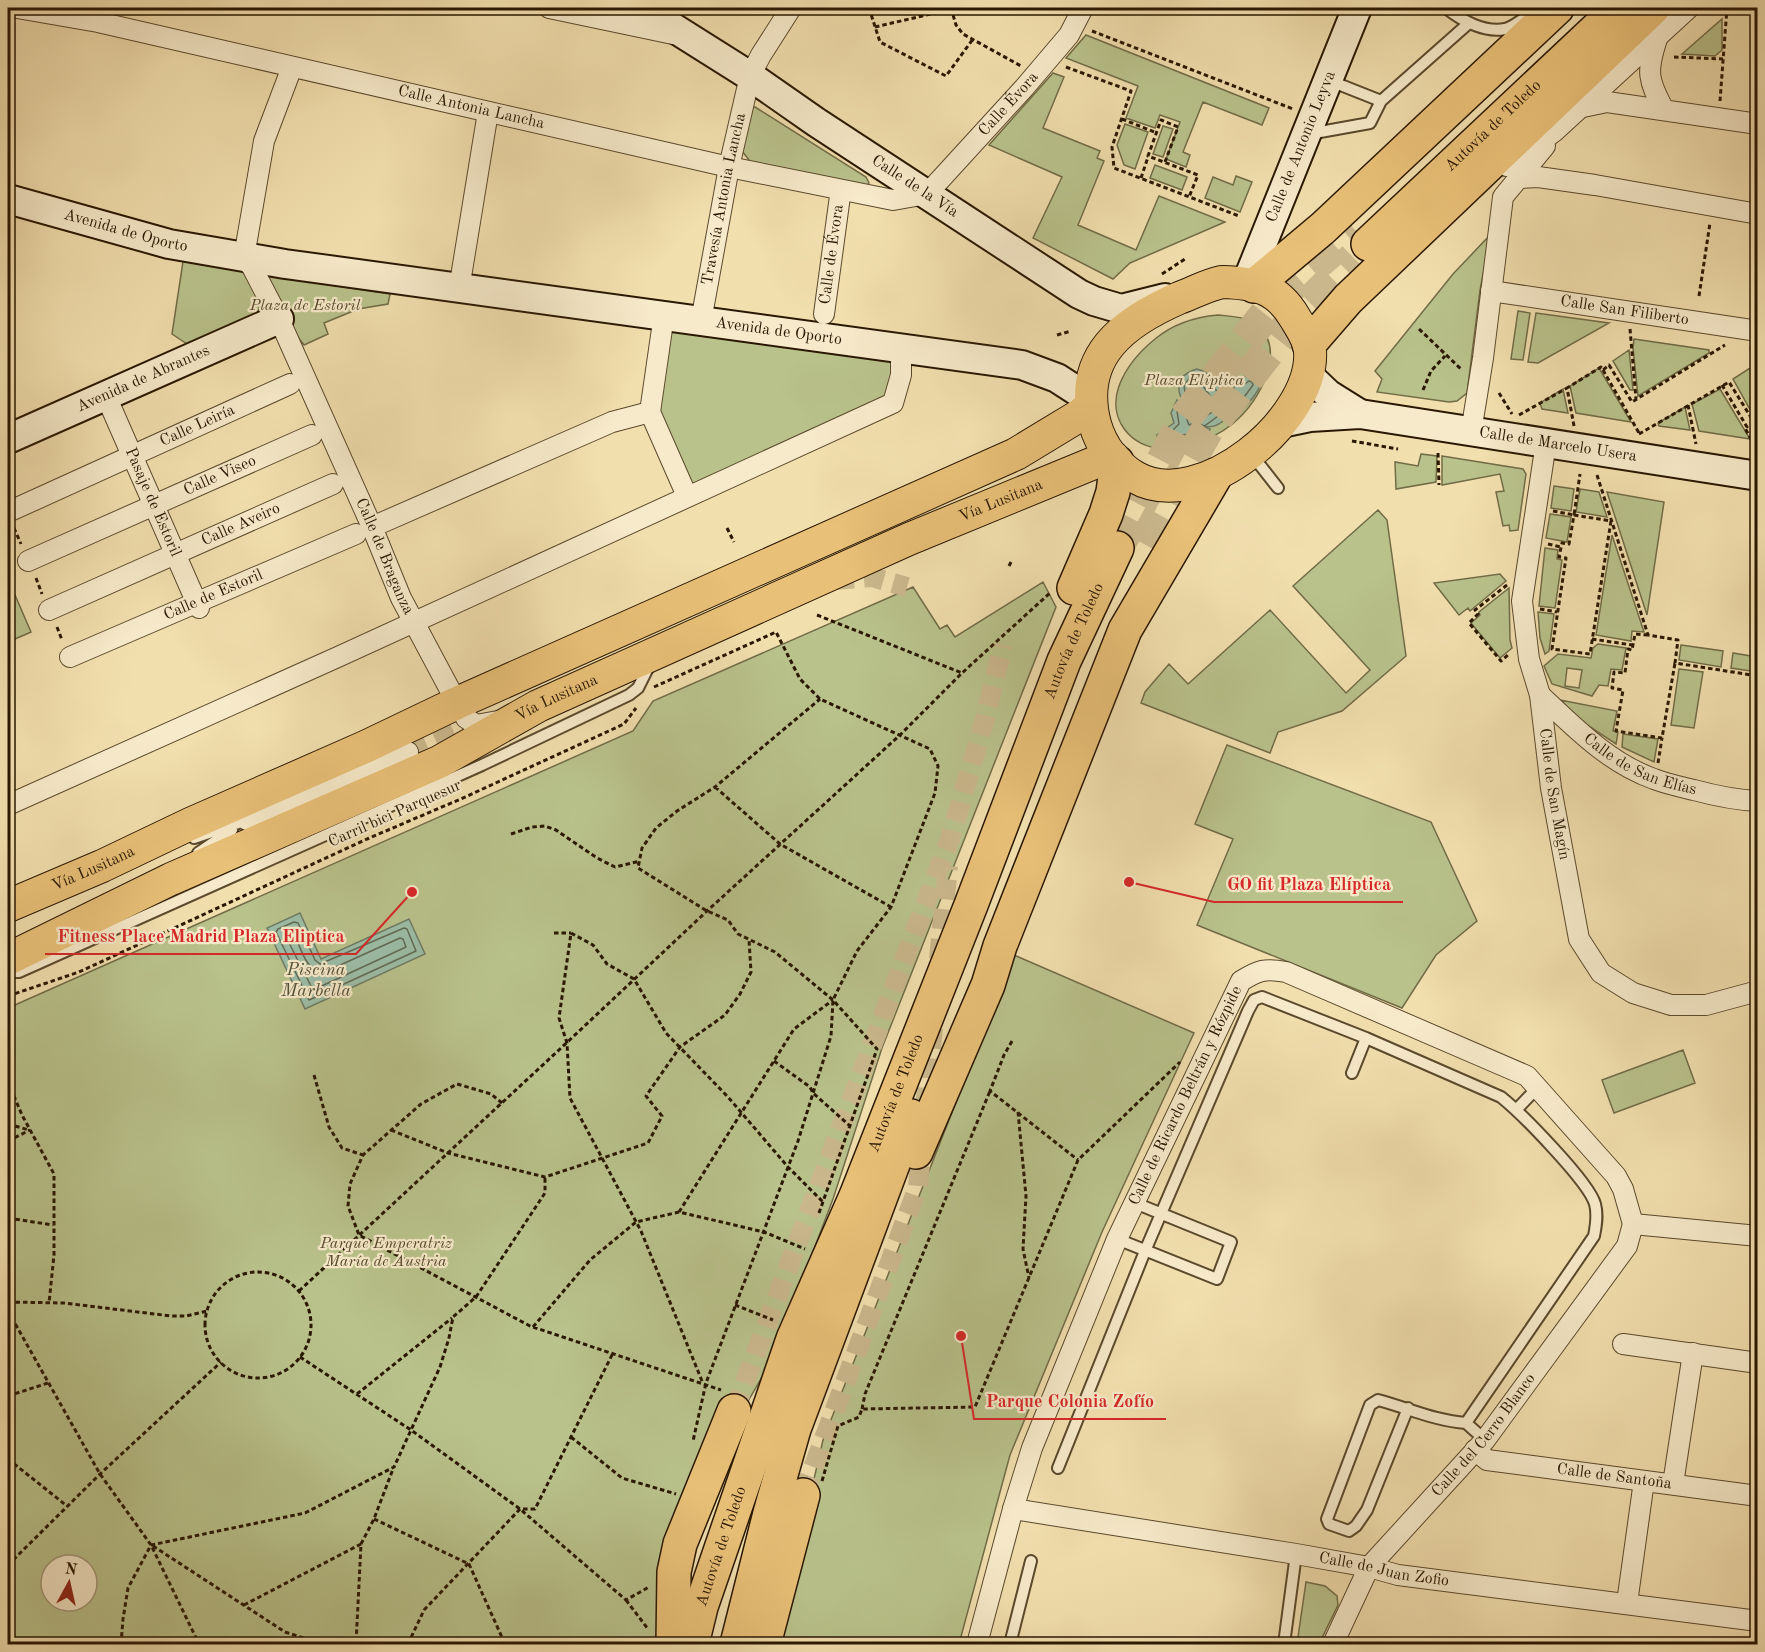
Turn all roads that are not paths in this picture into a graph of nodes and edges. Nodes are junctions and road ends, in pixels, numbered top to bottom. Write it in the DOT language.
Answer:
graph roads {
  1 [pos="17,8"];
  2 [pos="549,8"];
  3 [pos="642,8"];
  4 [pos="791,8"];
  5 [pos="1357,8"];
  6 [pos="1446,8"];
  7 [pos="1540,8"];
  8 [pos="1557,8"];
  9 [pos="1590,8"];
  10 [pos="1619,8"];
  11 [pos="1689,8"];
  12 [pos="100,15"];
  13 [pos="1079,16"];
  14 [pos="1655,22"];
  15 [pos="1469,23"];
  16 [pos="687,37"];
  17 [pos="292,67"];
  18 [pos="750,76"];
  19 [pos="1327,80"];
  20 [pos="1381,101"];
  21 [pos="1580,108"];
  22 [pos="1664,110"];
  23 [pos="488,112"];
  24 [pos="1300,122"];
  25 [pos="1758,124"];
  26 [pos="1555,131"];
  27 [pos="729,167"];
  28 [pos="1519,178"];
  29 [pos="927,195"];
  30 [pos="840,196"];
  31 [pos="8,199"];
  32 [pos="1439,213"];
  33 [pos="1758,214"];
  34 [pos="244,257"];
  35 [pos="1250,285"];
  36 [pos="1204,288"];
  37 [pos="459,289"];
  38 [pos="1491,291"];
  39 [pos="824,314"];
  40 [pos="664,315"];
  41 [pos="279,319"];
  42 [pos="701,321"];
  43 [pos="1754,336"];
  44 [pos="901,349"];
  45 [pos="1307,359"];
  46 [pos="290,384"];
  47 [pos="106,396"];
  48 [pos="1091,403"];
  49 [pos="650,412"];
  50 [pos="1360,414"];
  51 [pos="1281,423"];
  52 [pos="1471,432"];
  53 [pos="312,435"];
  54 [pos="8,439"];
  55 [pos="1546,443"];
  56 [pos="1250,453"];
  57 [pos="131,455"];
  58 [pos="1115,460"];
  59 [pos="1216,475"];
  60 [pos="1758,476"];
  61 [pos="333,484"];
  62 [pos="1278,488"];
  63 [pos="687,496"];
  64 [pos="154,506"];
  65 [pos="10,517"];
  66 [pos="364,530"];
  67 [pos="175,555"];
  68 [pos="28,561"];
  69 [pos="197,605"];
  70 [pos="50,610"];
  71 [pos="414,621"];
  72 [pos="655,655"];
  73 [pos="70,657"];
  74 [pos="1540,695"];
  75 [pos="457,703"];
  76 [pos="538,706"];
  77 [pos="408,753"];
  78 [pos="1758,801"];
  79 [pos="8,805"];
  80 [pos="247,820"];
  81 [pos="183,841"];
  82 [pos="165,849"];
  83 [pos="102,866"];
  84 [pos="171,879"];
  85 [pos="8,906"];
  86 [pos="8,959"];
  87 [pos="8,972"];
  88 [pos="1758,991"];
  89 [pos="1366,1038"];
  90 [pos="1352,1073"];
  91 [pos="1538,1087"];
  92 [pos="1516,1109"];
  93 [pos="1135,1203"];
  94 [pos="1161,1214"];
  95 [pos="1633,1224"];
  96 [pos="1758,1236"];
  97 [pos="1117,1239"];
  98 [pos="1145,1251"];
  99 [pos="787,1331"];
  100 [pos="1623,1344"];
  101 [pos="1693,1353"];
  102 [pos="1758,1363"];
  103 [pos="812,1379"];
  104 [pos="729,1401"];
  105 [pos="1408,1408"];
  106 [pos="1467,1423"];
  107 [pos="1480,1445"];
  108 [pos="1058,1468"];
  109 [pos="1644,1481"];
  110 [pos="1673,1484"];
  111 [pos="812,1489"];
  112 [pos="1758,1496"];
  113 [pos="1013,1509"];
  114 [pos="1296,1554"];
  115 [pos="1031,1561"];
  116 [pos="1369,1567"];
  117 [pos="1628,1604"];
  118 [pos="1758,1621"];
  119 [pos="663,1639"];
  120 [pos="692,1644"];
  121 [pos="737,1644"];
  122 [pos="764,1644"];
  123 [pos="977,1644"];
  124 [pos="1010,1644"];
  125 [pos="1284,1644"];
  126 [pos="1333,1644"];
  1 -- 12 [label="street, Calle Antonia Lancha"];
  2 -- 16 [label="street"];
  3 -- 16 [label="main road, Calle de la Vía"];
  4 -- 18 [label="street, Travesía Antonia Lancha"];
  5 -- 19 [label="main road, Calle de Antonio Leyva"];
  6 -- 15 [label="lane"];
  7 -- 15 [label="lane"];
  8 -- 35 [label="highway"];
  9 -- 10 [label="highway, Autovía de Toledo"];
  11 -- 14 [label="street"];
  12 -- 17 [label="street, Calle Antonia Lancha"];
  13 -- 29 [label="street, Calle Évora"];
  14 -- 21 [label="street"];
  14 -- 22 [label="street"];
  14 -- 32 [label="highway"];
  15 -- 20 [label="lane"];
  16 -- 18 [label="main road, Calle de la Vía"];
  17 -- 23 [label="street, Calle Antonia Lancha"];
  17 -- 34 [label="street"];
  18 -- 27 [label="street, Travesía Antonia Lancha"];
  18 -- 29 [label="main road, Calle de la Vía"];
  19 -- 20 [label="lane"];
  19 -- 24 [label="main road, Calle de Antonio Leyva"];
  20 -- 24 [label="lane"];
  21 -- 22 [label="street"];
  21 -- 26 [label="street"];
  22 -- 25 [label="street"];
  23 -- 27 [label="street, Calle Antonia Lancha"];
  23 -- 37 [label="street"];
  24 -- 35 [label="main road, Calle de Antonio Leyva"];
  26 -- 28 [label="street"];
  26 -- 32 [label="street"];
  27 -- 29 [label="street, Calle Antonia Lancha"];
  27 -- 42 [label="street, Travesía Antonia Lancha"];
  28 -- 33 [label="street"];
  28 -- 38 [label="street"];
  29 -- 36 [label="main road, Calle de la Vía"];
  30 -- 39 [label="street, Calle de Évora"];
  31 -- 34 [label="main road, Avenida de Oporto"];
  32 -- 45 [label="highway"];
  34 -- 37 [label="main road, Avenida de Oporto"];
  34 -- 41 [label="street"];
  35 -- 36 [label="main road"];
  35 -- 45 [label="main road"];
  36 -- 48 [label="main road"];
  37 -- 40 [label="main road, Avenida de Oporto"];
  38 -- 43 [label="street, Calle San Filiberto"];
  38 -- 52 [label="street"];
  40 -- 42 [label="main road, Avenida de Oporto"];
  40 -- 49 [label="street"];
  41 -- 47 [label="main road, Avenida de Abrantes"];
  41 -- 66 [label="street, Calle de Braganza"];
  42 -- 44 [label="main road, Avenida de Oporto"];
  44 -- 48 [label="main road, Avenida de Oporto"];
  44 -- 63 [label="street"];
  45 -- 50 [label="main road, Calle de Marcelo Usera"];
  45 -- 51 [label="main road"];
  46 -- 57 [label="street, Calle Leiría"];
  47 -- 54 [label="main road, Avenida de Abrantes"];
  47 -- 57 [label="street, Pasaje de Estoril"];
  48 -- 58 [label="main road"];
  48 -- 75 [label="main road, Vía Lusitana"];
  49 -- 63 [label="street"];
  49 -- 66 [label="street"];
  50 -- 51 [label="main road, Calle de Marcelo Usera"];
  50 -- 52 [label="main road, Calle de Marcelo Usera"];
  51 -- 56 [label="main road"];
  52 -- 55 [label="main road, Calle de Marcelo Usera"];
  53 -- 64 [label="street, Calle Viseo"];
  55 -- 60 [label="main road, Calle de Marcelo Usera"];
  55 -- 74 [label="street, Calle de San Magín"];
  56 -- 59 [label="main road"];
  56 -- 62 [label="lane"];
  57 -- 64 [label="street, Pasaje de Estoril"];
  57 -- 65 [label="street, Calle Leiría"];
  58 -- 59 [label="main road"];
  58 -- 72 [label="main road, Vía Lusitana"];
  58 -- 99 [label="highway"];
  59 -- 103 [label="highway"];
  61 -- 67 [label="street, Calle Aveiro"];
  63 -- 71 [label="street"];
  64 -- 67 [label="street, Pasaje de Estoril"];
  64 -- 68 [label="street, Calle Viseo"];
  66 -- 69 [label="street, Calle de Estoril"];
  66 -- 71 [label="street, Calle de Braganza"];
  67 -- 69 [label="street, Pasaje de Estoril"];
  67 -- 70 [label="street, Calle Aveiro"];
  69 -- 73 [label="street, Calle de Estoril"];
  71 -- 75 [label="street, Calle de Braganza"];
  71 -- 79 [label="street"];
  72 -- 76 [label="main road, Vía Lusitana"];
  72 -- 87 [label="lane"];
  74 -- 78 [label="street, Calle de San Elías"];
  74 -- 88 [label="street, Calle de San Magín"];
  75 -- 76 [label="street, Calle de Braganza"];
  75 -- 83 [label="main road, Vía Lusitana"];
  76 -- 84 [label="main road, Vía Lusitana"];
  77 -- 80 [label="street"];
  80 -- 81 [label="lane"];
  80 -- 84 [label="lane"];
  82 -- 83 [label="lane"];
  83 -- 85 [label="main road, Vía Lusitana"];
  84 -- 86 [label="main road, Vía Lusitana"];
  89 -- 90 [label="lane"];
  89 -- 92 [label="lane"];
  89 -- 94 [label="lane"];
  91 -- 92 [label="lane"];
  91 -- 93 [label="street, Calle de Ricardo Beltrán y Rózpide"];
  91 -- 95 [label="street, Calle de Ricardo Beltrán y Rózpide"];
  92 -- 106 [label="lane"];
  93 -- 94 [label="lane"];
  93 -- 97 [label="street, Calle de Ricardo Beltrán y Rózpide"];
  94 -- 98 [label="lane"];
  94 -- 98 [label="lane"];
  95 -- 96 [label="street"];
  95 -- 107 [label="street, Calle del Cerro Blanco"];
  97 -- 98 [label="lane"];
  97 -- 113 [label="street, Calle de Ricardo Beltrán y Rózpide"];
  98 -- 108 [label="lane"];
  99 -- 103 [label="highway, Autovía de Toledo"];
  99 -- 120 [label="highway, Autovía de Toledo"];
  100 -- 101 [label="street"];
  101 -- 102 [label="street"];
  101 -- 110 [label="street"];
  103 -- 121 [label="highway, Autovía de Toledo"];
  104 -- 119 [label="highway"];
  105 -- 105 [label="lane"];
  105 -- 106 [label="lane"];
  106 -- 107 [label="lane"];
  107 -- 109 [label="street, Calle de Santoña"];
  107 -- 116 [label="street, Calle del Cerro Blanco"];
  109 -- 110 [label="street, Calle de Santoña"];
  109 -- 117 [label="street"];
  110 -- 112 [label="street, Calle de Santoña"];
  111 -- 122 [label="highway"];
  113 -- 114 [label="street, Calle de Juan Zofio"];
  113 -- 123 [label="street, Calle de Ricardo Beltrán y Rózpide"];
  114 -- 116 [label="street, Calle de Juan Zofio"];
  114 -- 125 [label="lane"];
  115 -- 124 [label="lane"];
  116 -- 117 [label="street, Calle de Juan Zofio"];
  116 -- 126 [label="street, Calle del Cerro Blanco"];
  117 -- 118 [label="street, Calle de Juan Zofio"];
}
